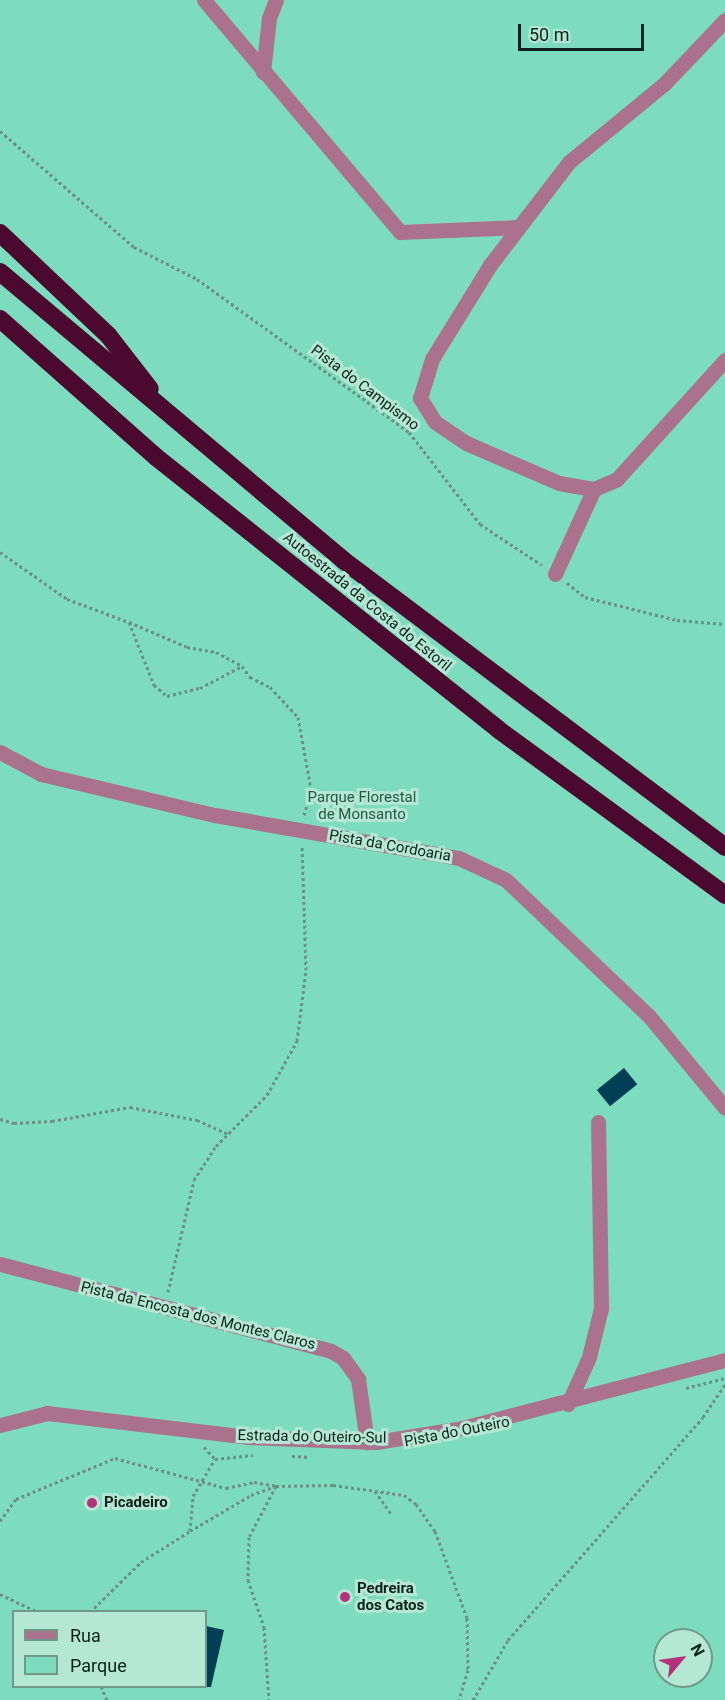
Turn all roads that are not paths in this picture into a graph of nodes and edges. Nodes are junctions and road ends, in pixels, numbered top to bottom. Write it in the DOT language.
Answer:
graph roads {
  1 [pos="204,0"];
  2 [pos="276,0"];
  3 [pos="725,20"];
  4 [pos="263,72"];
  5 [pos="519,226"];
  6 [pos="0,232"];
  7 [pos="0,272"];
  8 [pos="0,319"];
  9 [pos="725,360"];
  10 [pos="174,418"];
  11 [pos="594,489"];
  12 [pos="555,574"];
  13 [pos="0,752"];
  14 [pos="725,847"];
  15 [pos="725,895"];
  16 [pos="725,1108"];
  17 [pos="598,1122"];
  18 [pos="0,1264"];
  19 [pos="725,1360"];
  20 [pos="568,1404"];
  21 [pos="0,1425"];
  22 [pos="367,1442"];
  1 -- 4 [label="street"];
  2 -- 4 [label="street"];
  3 -- 5 [label="street"];
  4 -- 5 [label="street"];
  5 -- 11 [label="street"];
  6 -- 10 [label="highway"];
  7 -- 10 [label="highway, Autoestrada da Costa do Estoril"];
  8 -- 15 [label="highway, Autoestrada da Costa do Estoril"];
  9 -- 11 [label="street"];
  10 -- 14 [label="highway, Autoestrada da Costa do Estoril"];
  11 -- 12 [label="street"];
  13 -- 16 [label="street, Pista da Cordoaria"];
  17 -- 20 [label="street"];
  18 -- 22 [label="street, Pista da Encosta dos Montes Claros"];
  19 -- 20 [label="street, Estrada do Outeiro-Sul"];
  20 -- 22 [label="street, Estrada do Outeiro-Sul"];
  21 -- 22 [label="street, Estrada do Outeiro-Sul"];
}
